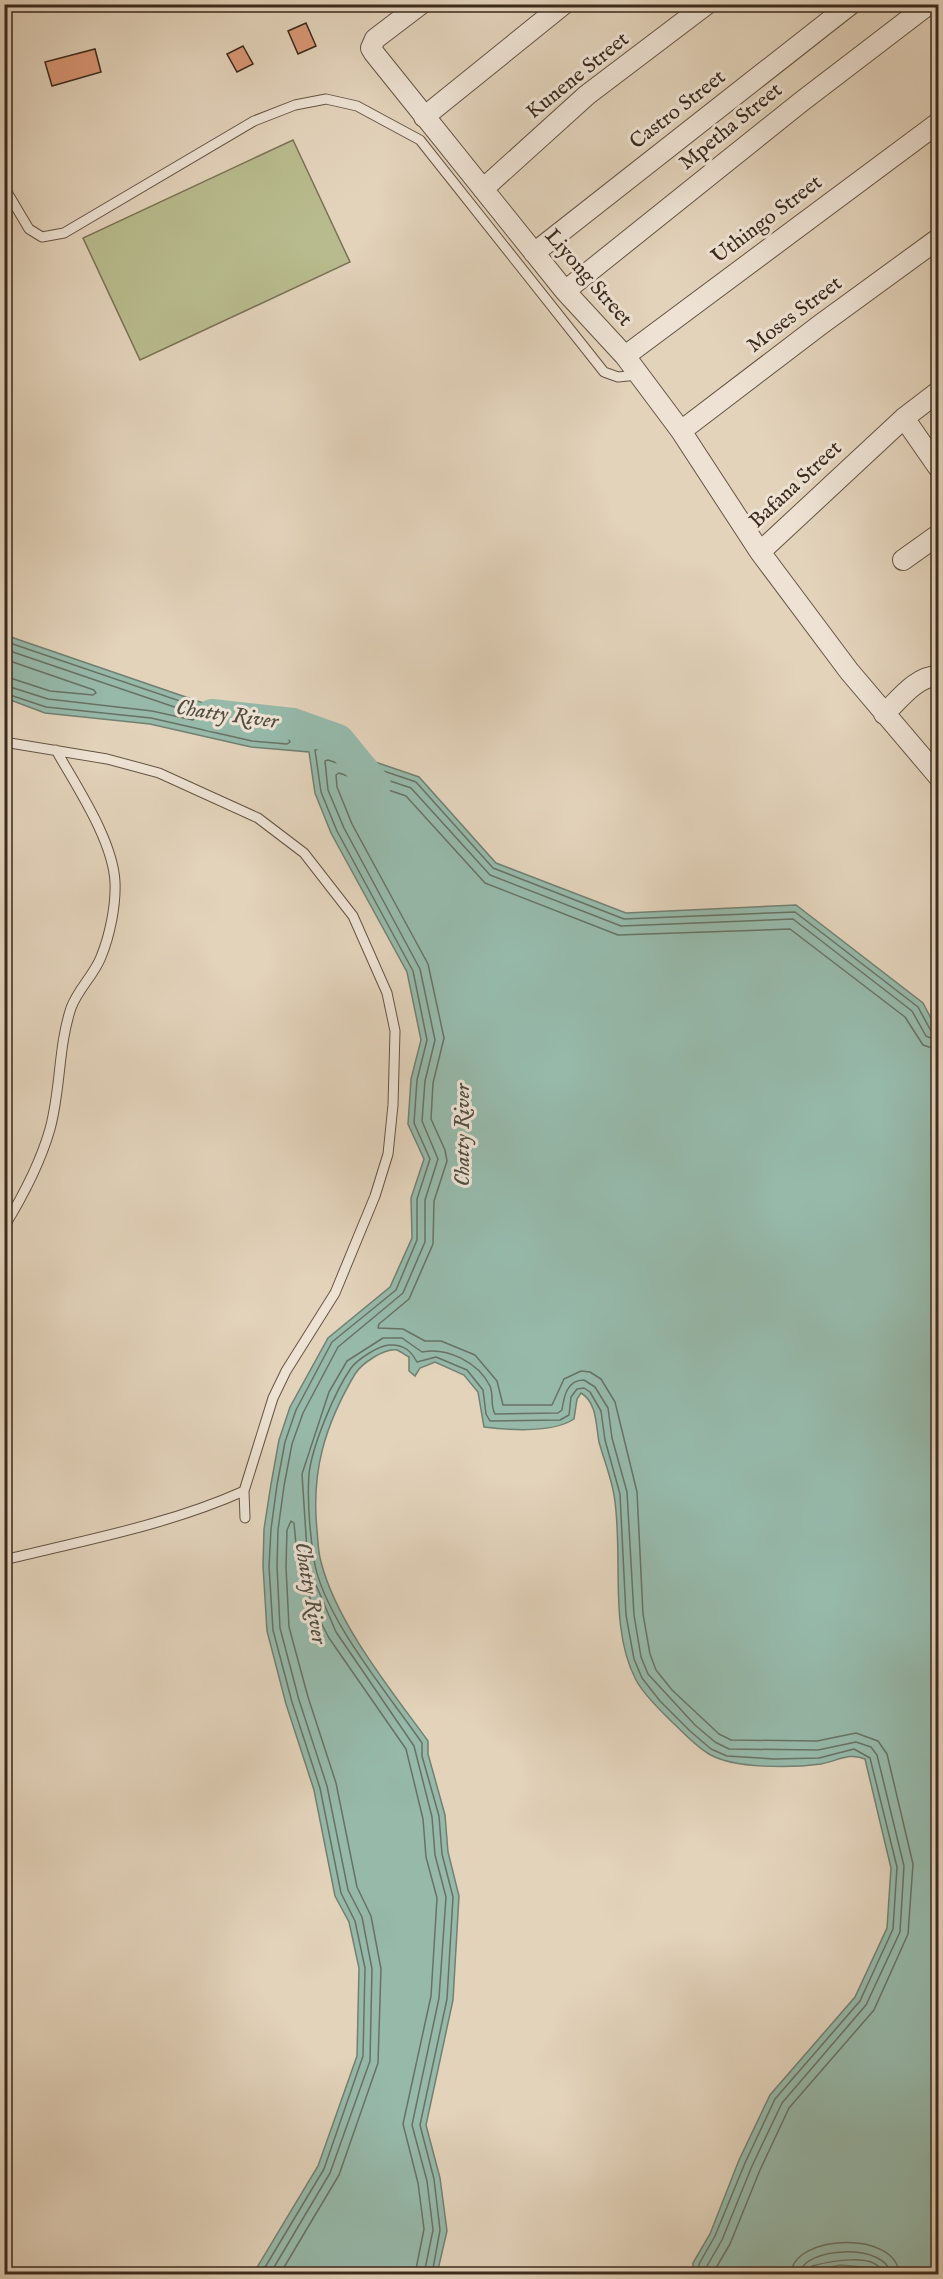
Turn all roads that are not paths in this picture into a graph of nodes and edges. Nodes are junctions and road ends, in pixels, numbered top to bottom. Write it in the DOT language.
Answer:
graph roads {
  1 [pos="421,4"];
  2 [pos="564,4"];
  3 [pos="707,4"];
  4 [pos="851,4"];
  5 [pos="929,4"];
  6 [pos="424,117"];
  7 [pos="939,123"];
  8 [pos="4,187"];
  9 [pos="483,189"];
  10 [pos="939,239"];
  11 [pos="534,253"];
  12 [pos="565,291"];
  13 [pos="625,356"];
  14 [pos="639,375"];
  15 [pos="939,392"];
  16 [pos="904,418"];
  17 [pos="681,431"];
  18 [pos="939,467"];
  19 [pos="939,535"];
  20 [pos="760,552"];
  21 [pos="903,560"];
  22 [pos="939,676"];
  23 [pos="884,714"];
  24 [pos="4,742"];
  25 [pos="56,750"];
  26 [pos="939,776"];
  27 [pos="4,1227"];
  28 [pos="244,1491"];
  29 [pos="245,1518"];
  30 [pos="4,1560"];
  1 -- 6 [label="street, Liyong Street"];
  2 -- 6 [label="street"];
  3 -- 9 [label="street, Kunene Street"];
  4 -- 11 [label="street, Castro Street"];
  5 -- 12 [label="street, Mpetha Street"];
  6 -- 9 [label="street, Liyong Street"];
  7 -- 13 [label="street, Uthingo Street"];
  8 -- 14 [label="lane"];
  9 -- 11 [label="street, Liyong Street"];
  10 -- 17 [label="street, Moses Street"];
  11 -- 12 [label="street, Liyong Street"];
  12 -- 13 [label="street, Liyong Street"];
  13 -- 14 [label="street, Liyong Street"];
  14 -- 17 [label="street, Liyong Street"];
  15 -- 16 [label="street, Bafana Street"];
  16 -- 18 [label="street"];
  16 -- 20 [label="street, Bafana Street"];
  17 -- 20 [label="street, Liyong Street"];
  19 -- 21 [label="street"];
  20 -- 23 [label="street, Bafana Street"];
  22 -- 23 [label="street"];
  23 -- 26 [label="street, Bafana Street"];
  24 -- 25 [label="lane"];
  25 -- 27 [label="lane"];
  25 -- 28 [label="lane"];
  28 -- 29 [label="lane"];
  28 -- 30 [label="lane"];
}
